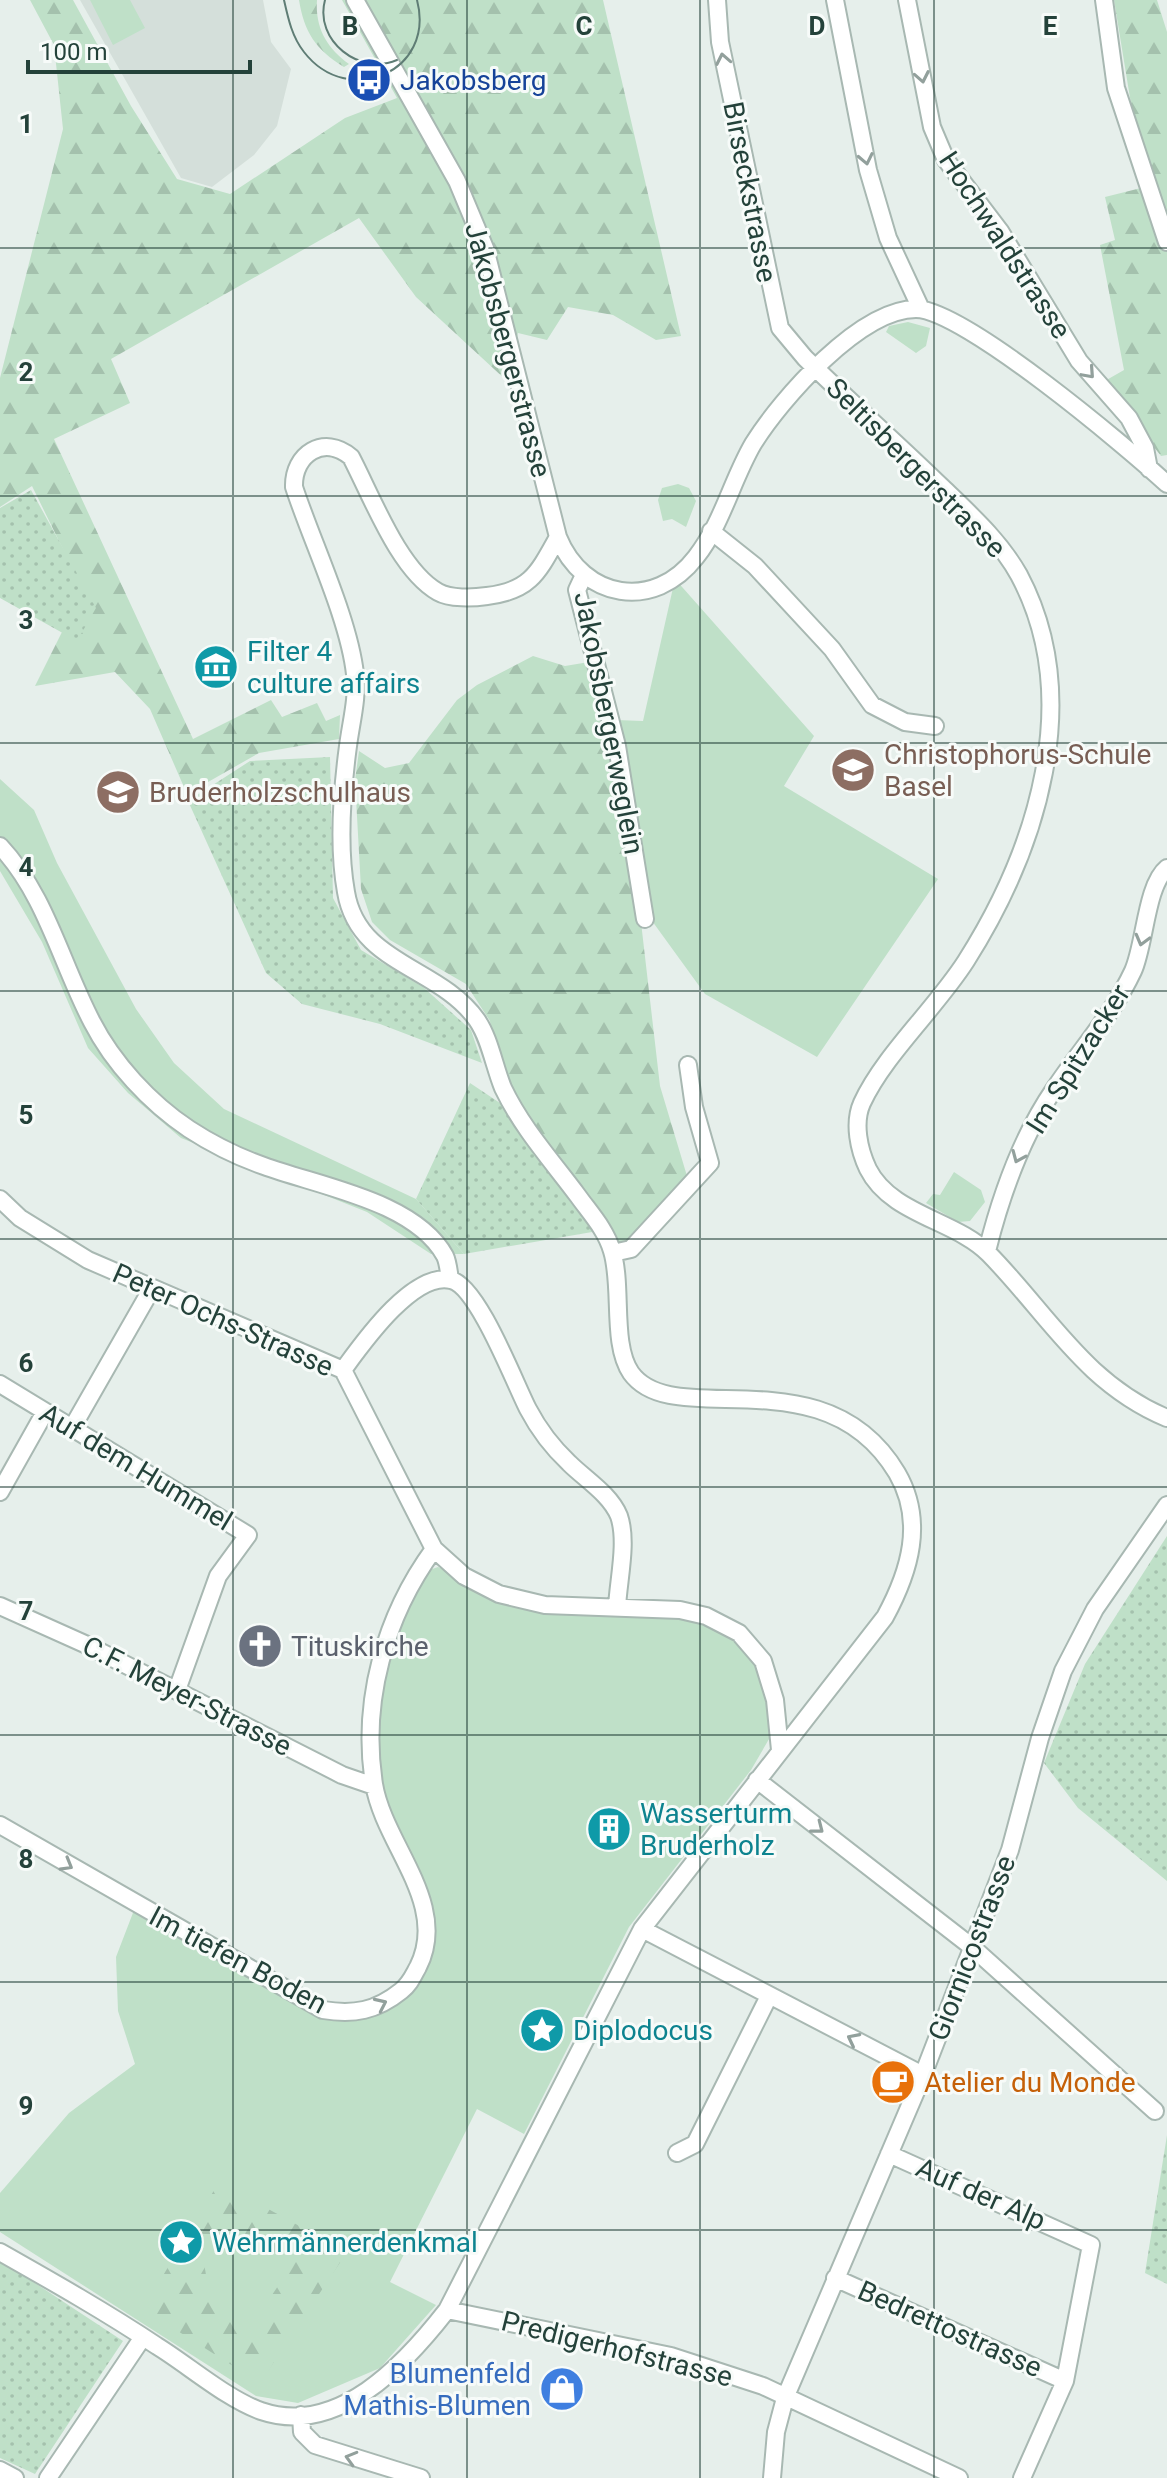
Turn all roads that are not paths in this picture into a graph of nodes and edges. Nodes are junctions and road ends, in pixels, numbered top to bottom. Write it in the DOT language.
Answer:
graph roads {
  1 [pos="355,0"];
  2 [pos="717,0"];
  3 [pos="835,0"];
  4 [pos="907,0"];
  5 [pos="1104,0"];
  6 [pos="1167,242"];
  7 [pos="921,309"];
  8 [pos="816,369"];
  9 [pos="1149,469"];
  10 [pos="1167,484"];
  11 [pos="711,531"];
  12 [pos="558,537"];
  13 [pos="584,575"];
  14 [pos="935,726"];
  15 [pos="0,846"];
  16 [pos="1167,868"];
  17 [pos="645,919"];
  18 [pos="688,1065"];
  19 [pos="0,1199"];
  20 [pos="987,1251"];
  21 [pos="613,1253"];
  22 [pos="450,1280"];
  23 [pos="151,1290"];
  24 [pos="343,1370"];
  25 [pos="0,1384"];
  26 [pos="45,1412"];
  27 [pos="1167,1418"];
  28 [pos="72,1428"];
  29 [pos="0,1492"];
  30 [pos="1167,1505"];
  31 [pos="434,1549"];
  32 [pos="0,1606"];
  33 [pos="617,1608"];
  34 [pos="177,1690"];
  35 [pos="780,1750"];
  36 [pos="757,1780"];
  37 [pos="374,1786"];
  38 [pos="0,1825"];
  39 [pos="642,1929"];
  40 [pos="972,1947"];
  41 [pos="769,1996"];
  42 [pos="923,2075"];
  43 [pos="1155,2111"];
  44 [pos="677,2153"];
  45 [pos="889,2154"];
  46 [pos="0,2252"];
  47 [pos="835,2278"];
  48 [pos="447,2310"];
  49 [pos="143,2337"];
  50 [pos="1065,2381"];
  51 [pos="785,2398"];
  52 [pos="301,2415"];
  53 [pos="0,2470"];
  54 [pos="15,2478"];
  55 [pos="48,2478"];
  56 [pos="421,2478"];
  57 [pos="772,2478"];
  58 [pos="959,2478"];
  59 [pos="1022,2478"];
  1 -- 12 [label="street, Jakobsbergerstrasse"];
  8 -- 2 [label="street, Birseckstrasse, one-way"];
  3 -- 7 [label="street, one-way"];
  4 -- 9 [label="street, Hochwaldstrasse, one-way"];
  5 -- 6 [label="street"];
  7 -- 8 [label="street"];
  7 -- 9 [label="street"];
  8 -- 11 [label="street"];
  8 -- 20 [label="street, Seltisbergerstrasse"];
  9 -- 10 [label="street"];
  11 -- 13 [label="street"];
  11 -- 14 [label="street"];
  12 -- 13 [label="street, Jakobsbergerstrasse"];
  12 -- 21 [label="street"];
  13 -- 17 [label="street, Jakobsbergerweglein"];
  15 -- 22 [label="street"];
  16 -- 20 [label="street, Im Spitzacker, one-way"];
  18 -- 21 [label="street"];
  19 -- 23 [label="street, Peter Ochs-Strasse"];
  20 -- 27 [label="street, Seltisbergerstrasse"];
  21 -- 35 [label="street"];
  22 -- 24 [label="street"];
  22 -- 33 [label="street"];
  23 -- 24 [label="street, Peter Ochs-Strasse"];
  23 -- 28 [label="street"];
  24 -- 31 [label="street, Peter Ochs-Strasse"];
  25 -- 26 [label="street, Auf dem Hummel"];
  26 -- 28 [label="street, Auf dem Hummel"];
  26 -- 29 [label="street"];
  28 -- 34 [label="street, Auf dem Hummel"];
  30 -- 40 [label="street, Giornicostrasse"];
  31 -- 33 [label="street, Peter Ochs-Strasse"];
  31 -- 37 [label="street, Im tiefen Boden"];
  32 -- 34 [label="street, C.F. Meyer-Strasse"];
  33 -- 35 [label="street, Peter Ochs-Strasse"];
  34 -- 37 [label="street, C.F. Meyer-Strasse"];
  35 -- 36 [label="street"];
  36 -- 39 [label="street"];
  36 -- 40 [label="street, one-way"];
  38 -- 37 [label="street, Im tiefen Boden, one-way"];
  39 -- 41 [label="street"];
  39 -- 48 [label="street"];
  40 -- 42 [label="street, Giornicostrasse"];
  40 -- 43 [label="street"];
  42 -- 41 [label="street, one-way"];
  41 -- 44 [label="street"];
  42 -- 45 [label="street, Giornicostrasse"];
  45 -- 47 [label="street, Giornicostrasse"];
  45 -- 50 [label="street, Auf der Alp"];
  46 -- 49 [label="street"];
  47 -- 50 [label="street, Bedrettostrasse"];
  47 -- 51 [label="street, Giornicostrasse"];
  48 -- 51 [label="street, Predigerhofstrasse"];
  48 -- 52 [label="street"];
  49 -- 52 [label="street"];
  49 -- 55 [label="street"];
  50 -- 59 [label="street"];
  51 -- 57 [label="street, Giornicostrasse"];
  51 -- 58 [label="street, Predigerhofstrasse"];
  56 -- 52 [label="street, one-way"];
  53 -- 54 [label="street"];
}
